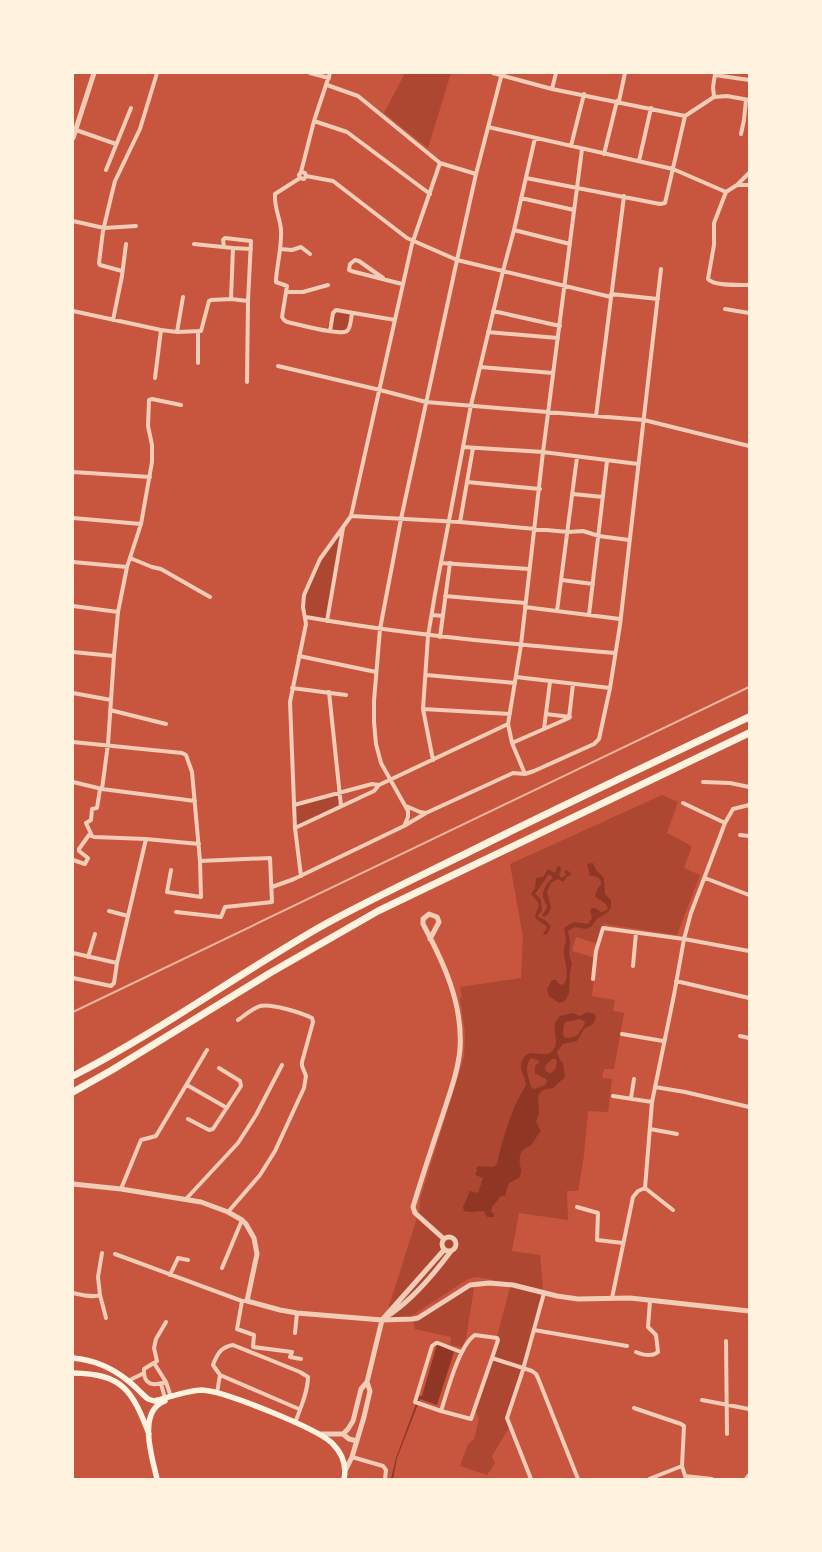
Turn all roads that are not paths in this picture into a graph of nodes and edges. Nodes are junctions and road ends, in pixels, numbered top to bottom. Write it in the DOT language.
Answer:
graph roads {
  1 [pos="94,73"];
  2 [pos="157,73"];
  3 [pos="310,73"];
  4 [pos="330,73"];
  5 [pos="493,73"];
  6 [pos="556,73"];
  7 [pos="625,73"];
  8 [pos="502,74"];
  9 [pos="715,74"];
  10 [pos="329,78"];
  11 [pos="749,80"];
  12 [pos="327,85"];
  13 [pos="552,88"];
  14 [pos="584,94"];
  15 [pos="714,97"];
  16 [pos="748,100"];
  17 [pos="618,101"];
  18 [pos="131,108"];
  19 [pos="651,108"];
  20 [pos="685,116"];
  21 [pos="314,121"];
  22 [pos="488,127"];
  23 [pos="76,130"];
  24 [pos="741,134"];
  25 [pos="73,138"];
  26 [pos="535,138"];
  27 [pos="116,144"];
  28 [pos="571,146"];
  29 [pos="582,148"];
  30 [pos="604,154"];
  31 [pos="639,162"];
  32 [pos="440,163"];
  33 [pos="673,169"];
  34 [pos="106,170"];
  35 [pos="301,172"];
  36 [pos="749,173"];
  37 [pos="476,174"];
  38 [pos="306,176"];
  39 [pos="300,178"];
  40 [pos="526,178"];
  41 [pos="737,185"];
  42 [pos="749,185"];
  43 [pos="577,187"];
  44 [pos="726,192"];
  45 [pos="430,194"];
  46 [pos="624,196"];
  47 [pos="521,198"];
  48 [pos="574,210"];
  49 [pos="73,221"];
  50 [pos="136,226"];
  51 [pos="104,228"];
  52 [pos="514,230"];
  53 [pos="413,241"];
  54 [pos="126,244"];
  55 [pos="194,244"];
  56 [pos="570,244"];
  57 [pos="224,247"];
  58 [pos="233,248"];
  59 [pos="251,249"];
  60 [pos="280,249"];
  61 [pos="310,254"];
  62 [pos="457,260"];
  63 [pos="661,269"];
  64 [pos="122,271"];
  65 [pos="503,271"];
  66 [pos="383,278"];
  67 [pos="402,284"];
  68 [pos="328,285"];
  69 [pos="565,286"];
  70 [pos="749,286"];
  71 [pos="286,292"];
  72 [pos="611,295"];
  73 [pos="183,297"];
  74 [pos="231,299"];
  75 [pos="658,299"];
  76 [pos="248,301"];
  77 [pos="725,309"];
  78 [pos="73,311"];
  79 [pos="493,311"];
  80 [pos="352,313"];
  81 [pos="749,313"];
  82 [pos="113,320"];
  83 [pos="395,320"];
  84 [pos="560,326"];
  85 [pos="161,330"];
  86 [pos="198,331"];
  87 [pos="177,332"];
  88 [pos="330,332"];
  89 [pos="488,332"];
  90 [pos="558,338"];
  91 [pos="198,363"];
  92 [pos="278,366"];
  93 [pos="480,367"];
  94 [pos="553,373"];
  95 [pos="156,378"];
  96 [pos="247,382"];
  97 [pos="380,390"];
  98 [pos="426,402"];
  99 [pos="181,405"];
  100 [pos="471,405"];
  101 [pos="549,412"];
  102 [pos="596,416"];
  103 [pos="644,420"];
  104 [pos="749,446"];
  105 [pos="463,447"];
  106 [pos="473,448"];
  107 [pos="543,452"];
  108 [pos="577,457"];
  109 [pos="607,461"];
  110 [pos="638,464"];
  111 [pos="73,472"];
  112 [pos="150,478"];
  113 [pos="467,482"];
  114 [pos="540,489"];
  115 [pos="573,494"];
  116 [pos="603,497"];
  117 [pos="351,516"];
  118 [pos="73,518"];
  119 [pos="401,519"];
  120 [pos="448,522"];
  121 [pos="460,522"];
  122 [pos="140,524"];
  123 [pos="343,526"];
  124 [pos="535,529"];
  125 [pos="568,532"];
  126 [pos="598,536"];
  127 [pos="629,540"];
  128 [pos="130,558"];
  129 [pos="73,562"];
  130 [pos="441,563"];
  131 [pos="450,563"];
  132 [pos="127,567"];
  133 [pos="530,569"];
  134 [pos="562,580"];
  135 [pos="593,584"];
  136 [pos="445,596"];
  137 [pos="210,597"];
  138 [pos="525,605"];
  139 [pos="73,606"];
  140 [pos="557,611"];
  141 [pos="118,612"];
  142 [pos="432,615"];
  143 [pos="589,615"];
  144 [pos="443,616"];
  145 [pos="306,617"];
  146 [pos="620,619"];
  147 [pos="327,621"];
  148 [pos="380,629"];
  149 [pos="428,636"];
  150 [pos="440,637"];
  151 [pos="521,645"];
  152 [pos="73,652"];
  153 [pos="615,653"];
  154 [pos="114,656"];
  155 [pos="299,656"];
  156 [pos="376,672"];
  157 [pos="426,675"];
  158 [pos="516,677"];
  159 [pos="550,682"];
  160 [pos="515,683"];
  161 [pos="573,684"];
  162 [pos="292,688"];
  163 [pos="610,688"];
  164 [pos="329,692"];
  165 [pos="73,693"];
  166 [pos="346,695"];
  167 [pos="111,700"];
  168 [pos="423,709"];
  169 [pos="110,710"];
  170 [pos="510,714"];
  171 [pos="546,714"];
  172 [pos="570,717"];
  173 [pos="749,717"];
  174 [pos="166,724"];
  175 [pos="508,724"];
  176 [pos="544,729"];
  177 [pos="749,733"];
  178 [pos="73,742"];
  179 [pos="512,743"];
  180 [pos="108,744"];
  181 [pos="433,760"];
  182 [pos="525,774"];
  183 [pos="390,780"];
  184 [pos="73,782"];
  185 [pos="703,782"];
  186 [pos="379,785"];
  187 [pos="749,787"];
  188 [pos="101,789"];
  189 [pos="340,793"];
  190 [pos="195,801"];
  191 [pos="683,803"];
  192 [pos="294,805"];
  193 [pos="749,805"];
  194 [pos="341,806"];
  195 [pos="406,806"];
  196 [pos="426,813"];
  197 [pos="725,823"];
  198 [pos="404,826"];
  199 [pos="295,828"];
  200 [pos="740,835"];
  201 [pos="92,836"];
  202 [pos="749,836"];
  203 [pos="146,839"];
  204 [pos="199,844"];
  205 [pos="73,860"];
  206 [pos="200,861"];
  207 [pos="171,870"];
  208 [pos="301,876"];
  209 [pos="705,878"];
  210 [pos="272,887"];
  211 [pos="749,895"];
  212 [pos="109,911"];
  213 [pos="176,912"];
  214 [pos="128,916"];
  215 [pos="424,927"];
  216 [pos="437,927"];
  217 [pos="636,932"];
  218 [pos="95,934"];
  219 [pos="430,939"];
  220 [pos="684,939"];
  221 [pos="749,951"];
  222 [pos="73,953"];
  223 [pos="88,957"];
  224 [pos="117,963"];
  225 [pos="633,966"];
  226 [pos="73,978"];
  227 [pos="593,979"];
  228 [pos="676,981"];
  229 [pos="749,998"];
  230 [pos="238,1020"];
  231 [pos="622,1034"];
  232 [pos="740,1036"];
  233 [pos="749,1038"];
  234 [pos="664,1041"];
  235 [pos="207,1050"];
  236 [pos="282,1065"];
  237 [pos="219,1068"];
  238 [pos="73,1076"];
  239 [pos="634,1079"];
  240 [pos="187,1085"];
  241 [pos="655,1087"];
  242 [pos="73,1092"];
  243 [pos="613,1096"];
  244 [pos="631,1098"];
  245 [pos="652,1102"];
  246 [pos="749,1107"];
  247 [pos="226,1108"];
  248 [pos="188,1119"];
  249 [pos="650,1129"];
  250 [pos="677,1134"];
  251 [pos="73,1184"];
  252 [pos="645,1188"];
  253 [pos="121,1189"];
  254 [pos="186,1199"];
  255 [pos="577,1207"];
  256 [pos="673,1210"];
  257 [pos="228,1212"];
  258 [pos="242,1220"];
  259 [pos="444,1239"];
  260 [pos="623,1243"];
  261 [pos="444,1250"];
  262 [pos="452,1251"];
  263 [pos="102,1252"];
  264 [pos="115,1254"];
  265 [pos="188,1260"];
  266 [pos="222,1268"];
  267 [pos="170,1275"];
  268 [pos="73,1293"];
  269 [pos="544,1293"];
  270 [pos="100,1295"];
  271 [pos="612,1298"];
  272 [pos="245,1301"];
  273 [pos="650,1301"];
  274 [pos="749,1311"];
  275 [pos="297,1313"];
  276 [pos="106,1318"];
  277 [pos="382,1320"];
  278 [pos="166,1322"];
  279 [pos="534,1330"];
  280 [pos="295,1333"];
  281 [pos="726,1341"];
  282 [pos="627,1346"];
  283 [pos="461,1352"];
  284 [pos="636,1352"];
  285 [pos="73,1358"];
  286 [pos="492,1358"];
  287 [pos="301,1359"];
  288 [pos="154,1363"];
  289 [pos="524,1368"];
  290 [pos="73,1373"];
  291 [pos="144,1373"];
  292 [pos="220,1374"];
  293 [pos="128,1381"];
  294 [pos="166,1382"];
  295 [pos="367,1382"];
  296 [pos="161,1384"];
  297 [pos="217,1393"];
  298 [pos="173,1397"];
  299 [pos="165,1398"];
  300 [pos="702,1400"];
  301 [pos="727,1404"];
  302 [pos="634,1408"];
  303 [pos="749,1409"];
  304 [pos="300,1410"];
  305 [pos="440,1412"];
  306 [pos="294,1423"];
  307 [pos="149,1434"];
  308 [pos="319,1434"];
  309 [pos="343,1434"];
  310 [pos="727,1434"];
  311 [pos="357,1441"];
  312 [pos="352,1457"];
  313 [pos="682,1466"];
  314 [pos="346,1470"];
  315 [pos="749,1475"];
  316 [pos="686,1478"];
  317 [pos="157,1479"];
  318 [pos="344,1479"];
  319 [pos="385,1479"];
  320 [pos="531,1479"];
  321 [pos="578,1479"];
  322 [pos="649,1479"];
  323 [pos="712,1479"];
  324 [pos="746,1479"];
  1 -- 23 [label="street"];
  2 -- 51 [label="street"];
  3 -- 10 [label="street"];
  4 -- 10 [label="street"];
  5 -- 8 [label="street"];
  6 -- 13 [label="street"];
  7 -- 17 [label="street"];
  8 -- 13 [label="street"];
  8 -- 22 [label="street"];
  9 -- 11 [label="street"];
  9 -- 15 [label="street"];
  10 -- 12 [label="street"];
  12 -- 21 [label="street"];
  12 -- 32 [label="street"];
  13 -- 14 [label="street"];
  14 -- 17 [label="street"];
  14 -- 28 [label="street"];
  15 -- 16 [label="street"];
  15 -- 20 [label="street"];
  16 -- 24 [label="street"];
  17 -- 19 [label="street"];
  17 -- 30 [label="street"];
  18 -- 27 [label="street"];
  19 -- 20 [label="street"];
  19 -- 31 [label="street"];
  20 -- 33 [label="street"];
  21 -- 35 [label="street"];
  21 -- 45 [label="street"];
  22 -- 26 [label="street"];
  22 -- 37 [label="street"];
  23 -- 25 [label="street"];
  23 -- 27 [label="street"];
  26 -- 28 [label="street"];
  26 -- 40 [label="street"];
  27 -- 34 [label="street"];
  28 -- 29 [label="street"];
  29 -- 30 [label="street"];
  29 -- 43 [label="street"];
  30 -- 31 [label="street"];
  31 -- 33 [label="street"];
  32 -- 37 [label="street"];
  32 -- 45 [label="street"];
  33 -- 44 [label="street"];
  33 -- 46 [label="street"];
  35 -- 38 [label="street"];
  35 -- 39 [label="street"];
  36 -- 41 [label="street"];
  37 -- 62 [label="street"];
  38 -- 39 [label="street"];
  38 -- 53 [label="street"];
  39 -- 60 [label="street"];
  40 -- 43 [label="street"];
  40 -- 47 [label="street"];
  41 -- 42 [label="street"];
  41 -- 44 [label="street"];
  43 -- 46 [label="street"];
  43 -- 48 [label="street"];
  44 -- 70 [label="street"];
  45 -- 53 [label="street"];
  46 -- 72 [label="street"];
  47 -- 48 [label="street"];
  47 -- 52 [label="street"];
  48 -- 56 [label="street"];
  49 -- 51 [label="street"];
  50 -- 51 [label="street"];
  51 -- 64 [label="street"];
  52 -- 56 [label="street"];
  52 -- 65 [label="street"];
  53 -- 62 [label="street"];
  53 -- 67 [label="street"];
  54 -- 64 [label="street"];
  55 -- 57 [label="street"];
  56 -- 69 [label="street"];
  57 -- 58 [label="street"];
  57 -- 59 [label="street"];
  58 -- 59 [label="street"];
  58 -- 74 [label="street"];
  59 -- 76 [label="street"];
  60 -- 61 [label="street"];
  60 -- 71 [label="street"];
  62 -- 65 [label="street"];
  62 -- 98 [label="street"];
  63 -- 75 [label="street"];
  64 -- 82 [label="street"];
  65 -- 69 [label="street"];
  65 -- 79 [label="street"];
  66 -- 66 [label="street"];
  66 -- 67 [label="street"];
  67 -- 83 [label="street"];
  68 -- 71 [label="street"];
  69 -- 72 [label="street"];
  69 -- 84 [label="street"];
  71 -- 88 [label="street"];
  72 -- 75 [label="street"];
  72 -- 102 [label="street"];
  73 -- 87 [label="street"];
  74 -- 76 [label="street"];
  74 -- 86 [label="street"];
  75 -- 103 [label="street"];
  76 -- 96 [label="street"];
  77 -- 81 [label="street"];
  78 -- 82 [label="street"];
  79 -- 84 [label="street"];
  79 -- 89 [label="street"];
  80 -- 83 [label="street"];
  80 -- 88 [label="street"];
  80 -- 88 [label="street"];
  82 -- 85 [label="street"];
  83 -- 97 [label="street"];
  84 -- 90 [label="street"];
  85 -- 87 [label="street"];
  85 -- 95 [label="street"];
  86 -- 87 [label="street"];
  86 -- 91 [label="street"];
  89 -- 90 [label="street"];
  89 -- 93 [label="street"];
  90 -- 94 [label="street"];
  92 -- 97 [label="street"];
  93 -- 94 [label="street"];
  93 -- 100 [label="street"];
  94 -- 101 [label="street"];
  97 -- 98 [label="street"];
  97 -- 117 [label="street"];
  98 -- 100 [label="street"];
  98 -- 119 [label="street"];
  99 -- 112 [label="street"];
  100 -- 101 [label="street"];
  100 -- 105 [label="street"];
  101 -- 102 [label="street"];
  101 -- 107 [label="street"];
  102 -- 103 [label="street"];
  103 -- 104 [label="street"];
  103 -- 110 [label="street"];
  105 -- 106 [label="street"];
  105 -- 120 [label="street"];
  106 -- 107 [label="street"];
  106 -- 113 [label="street"];
  107 -- 108 [label="street"];
  107 -- 114 [label="street"];
  108 -- 109 [label="street"];
  108 -- 115 [label="street"];
  109 -- 110 [label="street"];
  109 -- 116 [label="street"];
  110 -- 127 [label="street"];
  111 -- 112 [label="street"];
  112 -- 122 [label="street"];
  113 -- 114 [label="street"];
  113 -- 121 [label="street"];
  114 -- 124 [label="street"];
  115 -- 116 [label="street"];
  115 -- 125 [label="street"];
  116 -- 126 [label="street"];
  117 -- 119 [label="street"];
  117 -- 123 [label="street"];
  118 -- 122 [label="street"];
  119 -- 120 [label="street"];
  119 -- 148 [label="street"];
  120 -- 121 [label="street"];
  120 -- 130 [label="street"];
  121 -- 124 [label="street"];
  122 -- 128 [label="street"];
  123 -- 145 [label="street"];
  123 -- 147 [label="street"];
  124 -- 125 [label="street"];
  124 -- 133 [label="street"];
  125 -- 126 [label="street"];
  125 -- 134 [label="street"];
  126 -- 127 [label="street"];
  126 -- 135 [label="street"];
  127 -- 146 [label="street"];
  128 -- 132 [label="street"];
  128 -- 137 [label="street"];
  129 -- 132 [label="street"];
  130 -- 131 [label="street"];
  130 -- 142 [label="street"];
  131 -- 133 [label="street"];
  131 -- 136 [label="street"];
  132 -- 141 [label="street"];
  133 -- 138 [label="street"];
  134 -- 135 [label="street"];
  134 -- 140 [label="street"];
  135 -- 143 [label="street"];
  136 -- 138 [label="street"];
  136 -- 144 [label="street"];
  138 -- 140 [label="street"];
  138 -- 151 [label="street"];
  139 -- 141 [label="street"];
  140 -- 143 [label="street"];
  141 -- 154 [label="street"];
  142 -- 144 [label="street"];
  142 -- 149 [label="street"];
  143 -- 146 [label="street"];
  144 -- 150 [label="street"];
  145 -- 147 [label="street"];
  145 -- 155 [label="street"];
  146 -- 153 [label="street"];
  147 -- 148 [label="street"];
  148 -- 149 [label="street"];
  148 -- 156 [label="street"];
  149 -- 150 [label="street"];
  149 -- 157 [label="street"];
  150 -- 151 [label="street"];
  151 -- 153 [label="street"];
  151 -- 158 [label="street"];
  152 -- 154 [label="street"];
  153 -- 163 [label="street"];
  154 -- 167 [label="street"];
  155 -- 156 [label="street"];
  155 -- 162 [label="street"];
  156 -- 183 [label="street"];
  157 -- 160 [label="street"];
  157 -- 168 [label="street"];
  158 -- 159 [label="street"];
  158 -- 160 [label="street"];
  159 -- 161 [label="street"];
  159 -- 171 [label="street"];
  160 -- 170 [label="street"];
  161 -- 163 [label="street"];
  161 -- 172 [label="street"];
  162 -- 164 [label="street"];
  162 -- 192 [label="street"];
  163 -- 182 [label="street"];
  164 -- 166 [label="street"];
  164 -- 189 [label="street"];
  165 -- 167 [label="street"];
  167 -- 169 [label="street"];
  168 -- 170 [label="street"];
  168 -- 181 [label="street"];
  169 -- 174 [label="street"];
  169 -- 180 [label="street"];
  170 -- 175 [label="street"];
  171 -- 172 [label="street"];
  171 -- 176 [label="street"];
  172 -- 176 [label="street"];
  173 -- 238 [label="highway"];
  175 -- 179 [label="street"];
  175 -- 181 [label="street"];
  176 -- 179 [label="street"];
  177 -- 242 [label="highway"];
  178 -- 180 [label="street"];
  179 -- 182 [label="street"];
  180 -- 188 [label="street"];
  180 -- 190 [label="street"];
  181 -- 183 [label="street"];
  182 -- 196 [label="street"];
  183 -- 186 [label="street"];
  183 -- 195 [label="street"];
  184 -- 188 [label="street"];
  185 -- 187 [label="street"];
  186 -- 189 [label="street"];
  186 -- 194 [label="street"];
  188 -- 190 [label="street"];
  188 -- 201 [label="street"];
  189 -- 192 [label="street"];
  189 -- 194 [label="street"];
  190 -- 204 [label="street"];
  191 -- 197 [label="street"];
  192 -- 199 [label="street"];
  193 -- 197 [label="street"];
  194 -- 199 [label="street"];
  195 -- 196 [label="street"];
  195 -- 198 [label="street"];
  196 -- 198 [label="street"];
  197 -- 209 [label="street"];
  198 -- 208 [label="street"];
  199 -- 208 [label="street"];
  200 -- 202 [label="street"];
  201 -- 203 [label="street"];
  201 -- 205 [label="street"];
  203 -- 204 [label="street"];
  203 -- 214 [label="street"];
  204 -- 206 [label="street"];
  206 -- 207 [label="street"];
  206 -- 210 [label="street"];
  208 -- 210 [label="street"];
  209 -- 211 [label="street"];
  209 -- 220 [label="street"];
  210 -- 213 [label="street"];
  212 -- 214 [label="street"];
  214 -- 224 [label="street"];
  215 -- 216 [label="street"];
  215 -- 216 [label="street"];
  215 -- 219 [label="street"];
  216 -- 219 [label="street"];
  217 -- 220 [label="street"];
  217 -- 225 [label="street"];
  217 -- 227 [label="street"];
  218 -- 223 [label="street"];
  219 -- 259 [label="street"];
  220 -- 221 [label="street"];
  220 -- 228 [label="street"];
  222 -- 223 [label="street"];
  223 -- 224 [label="street"];
  224 -- 226 [label="street"];
  228 -- 229 [label="street"];
  228 -- 234 [label="street"];
  230 -- 257 [label="street"];
  231 -- 234 [label="street"];
  232 -- 233 [label="street"];
  234 -- 241 [label="street"];
  235 -- 240 [label="street"];
  236 -- 254 [label="street"];
  237 -- 247 [label="street"];
  239 -- 244 [label="street"];
  240 -- 247 [label="street"];
  240 -- 253 [label="street"];
  241 -- 245 [label="street"];
  241 -- 246 [label="street"];
  243 -- 244 [label="street"];
  244 -- 245 [label="street"];
  245 -- 249 [label="street"];
  247 -- 248 [label="street"];
  249 -- 250 [label="street"];
  249 -- 252 [label="street"];
  251 -- 253 [label="street"];
  252 -- 256 [label="street"];
  252 -- 260 [label="street"];
  253 -- 254 [label="street"];
  254 -- 257 [label="street"];
  255 -- 260 [label="street"];
  257 -- 258 [label="street"];
  258 -- 266 [label="street"];
  258 -- 272 [label="street"];
  259 -- 261 [label="street"];
  259 -- 262 [label="street"];
  260 -- 271 [label="street"];
  261 -- 262 [label="street"];
  261 -- 277 [label="street"];
  262 -- 277 [label="street"];
  263 -- 270 [label="street"];
  264 -- 267 [label="street"];
  265 -- 267 [label="street"];
  267 -- 272 [label="street"];
  268 -- 270 [label="street"];
  269 -- 271 [label="street"];
  269 -- 277 [label="street"];
  269 -- 279 [label="street"];
  270 -- 276 [label="street"];
  271 -- 273 [label="street"];
  272 -- 275 [label="street"];
  272 -- 287 [label="street"];
  273 -- 274 [label="street"];
  273 -- 284 [label="street"];
  275 -- 277 [label="street"];
  275 -- 280 [label="street"];
  277 -- 295 [label="street"];
  278 -- 288 [label="street"];
  279 -- 282 [label="street"];
  279 -- 289 [label="street"];
  281 -- 301 [label="street"];
  283 -- 286 [label="street"];
  283 -- 305 [label="street"];
  283 -- 305 [label="street"];
  285 -- 293 [label="main road"];
  286 -- 289 [label="street"];
  286 -- 305 [label="street"];
  288 -- 291 [label="street"];
  288 -- 294 [label="street"];
  289 -- 320 [label="street"];
  289 -- 321 [label="street"];
  290 -- 307 [label="main road"];
  291 -- 293 [label="street"];
  291 -- 296 [label="street"];
  292 -- 297 [label="street"];
  292 -- 304 [label="street"];
  292 -- 304 [label="street"];
  293 -- 299 [label="main road"];
  294 -- 296 [label="street"];
  294 -- 298 [label="street"];
  295 -- 309 [label="street"];
  295 -- 311 [label="street"];
  296 -- 299 [label="street"];
  297 -- 298 [label="main road"];
  297 -- 306 [label="main road"];
  298 -- 299 [label="main road"];
  298 -- 307 [label="main road"];
  300 -- 301 [label="street"];
  301 -- 303 [label="street"];
  301 -- 310 [label="street"];
  302 -- 313 [label="street"];
  304 -- 306 [label="street"];
  306 -- 308 [label="main road"];
  307 -- 317 [label="main road"];
  308 -- 309 [label="street"];
  308 -- 314 [label="main road"];
  309 -- 311 [label="street"];
  311 -- 312 [label="street"];
  312 -- 314 [label="street"];
  312 -- 319 [label="street"];
  313 -- 316 [label="street"];
  313 -- 322 [label="street"];
  314 -- 318 [label="main road"];
  315 -- 324 [label="street"];
  316 -- 323 [label="street"];
}
